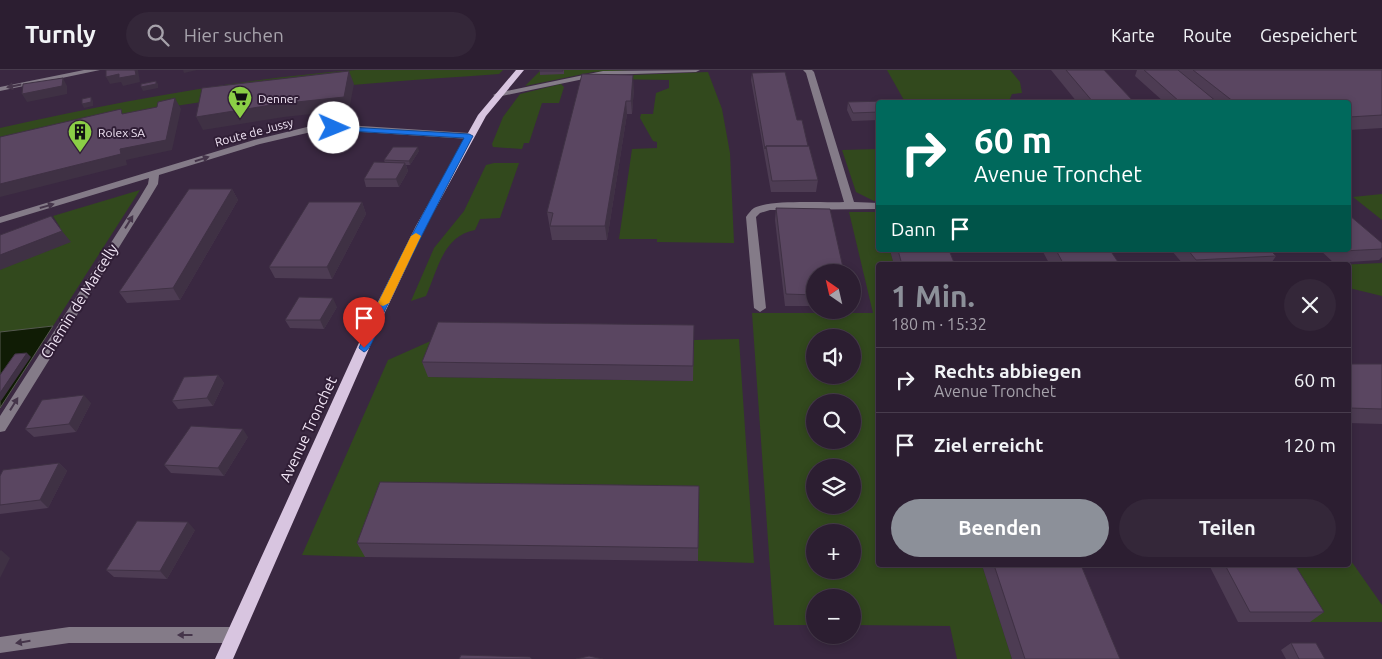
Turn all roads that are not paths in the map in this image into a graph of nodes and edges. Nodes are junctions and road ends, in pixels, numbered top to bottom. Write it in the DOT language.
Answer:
graph roads {
  1 [pos="96,70"];
  2 [pos="520,70"];
  3 [pos="696,70"];
  4 [pos="807,70"];
  5 [pos="0,89"];
  6 [pos="497,95"];
  7 [pos="469,136"];
  8 [pos="155,173"];
  9 [pos="850,205"];
  10 [pos="876,206"];
  11 [pos="0,220"];
  12 [pos="760,308"];
  13 [pos="0,427"];
  14 [pos="234,636"];
  15 [pos="0,645"];
  16 [pos="224,659"];
  1 -- 5 [label="street, one-way"];
  2 -- 6 [label="main road"];
  3 -- 6 [label="street"];
  4 -- 9 [label="street"];
  6 -- 7 [label="main road"];
  8 -- 7 [label="street, Route de Jussy, one-way"];
  7 -- 14 [label="main road, Avenue Tronchet"];
  11 -- 8 [label="street, Route de Jussy, one-way"];
  13 -- 8 [label="street, Chemin de Marcelly, one-way"];
  9 -- 10 [label="street"];
  9 -- 12 [label="street"];
  14 -- 15 [label="street, one-way"];
  14 -- 16 [label="main road, Avenue Tronchet"];
}
